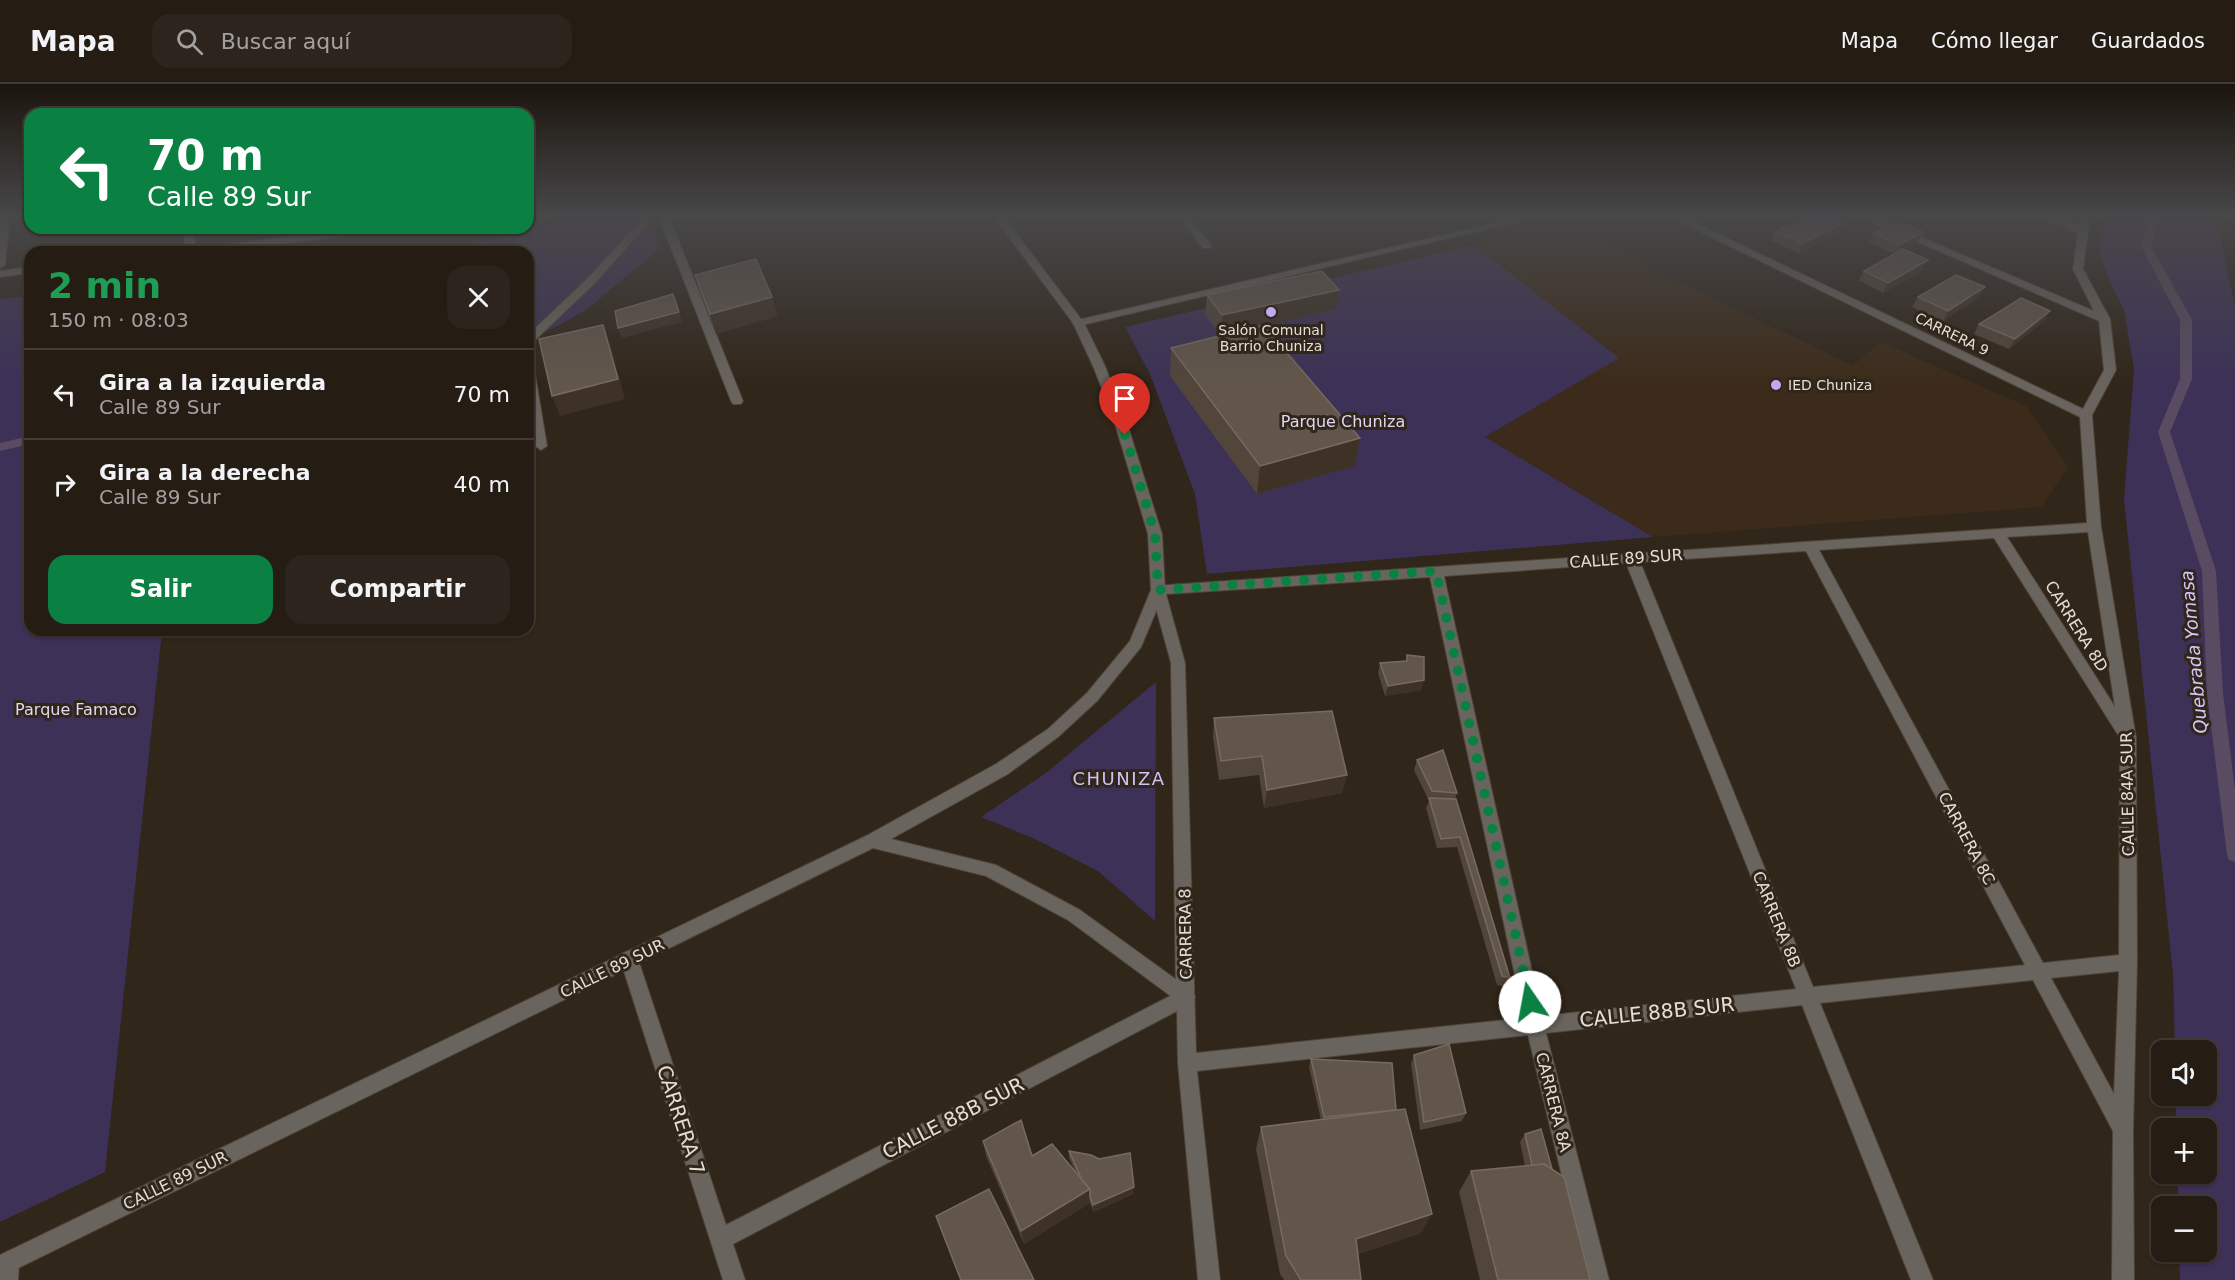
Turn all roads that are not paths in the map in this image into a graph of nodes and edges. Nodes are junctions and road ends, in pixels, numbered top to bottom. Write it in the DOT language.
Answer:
graph roads {
  1 [pos="600,273"];
  2 [pos="686,273"];
  3 [pos="1041,273"];
  4 [pos="1293,273"];
  5 [pos="1791,273"];
  6 [pos="1996,273"];
  7 [pos="2080,273"];
  8 [pos="2104,319"];
  9 [pos="1078,323"];
  10 [pos="534,336"];
  11 [pos="737,401"];
  12 [pos="534,404"];
  13 [pos="2086,415"];
  14 [pos="541,446"];
  15 [pos="2094,527"];
  16 [pos="1997,533"];
  17 [pos="1810,546"];
  18 [pos="1631,558"];
  19 [pos="1436,571"];
  20 [pos="1158,590"];
  21 [pos="2128,738"];
  22 [pos="872,841"];
  23 [pos="629,959"];
  24 [pos="2128,962"];
  25 [pos="2038,971"];
  26 [pos="1808,996"];
  27 [pos="1186,997"];
  28 [pos="1535,1025"];
  29 [pos="1187,1063"];
  30 [pos="2123,1131"];
  31 [pos="720,1239"];
  32 [pos="5,1269"];
  33 [pos="734,1280"];
  34 [pos="1209,1280"];
  35 [pos="1598,1280"];
  36 [pos="1922,1280"];
  37 [pos="2123,1280"];
  1 -- 10 [label="street"];
  2 -- 11 [label="street"];
  3 -- 9 [label="street"];
  4 -- 9 [label="street"];
  5 -- 13 [label="street, CARRERA 9"];
  6 -- 8 [label="street"];
  7 -- 8 [label="street"];
  8 -- 13 [label="street"];
  9 -- 20 [label="street, CALLE 89 SUR"];
  12 -- 14 [label="street"];
  13 -- 15 [label="street, CALLE 84A SUR"];
  15 -- 16 [label="street, CALLE 89 SUR"];
  15 -- 21 [label="street, CALLE 84A SUR"];
  16 -- 17 [label="street, CALLE 89 SUR"];
  16 -- 21 [label="street, CARRERA 8D"];
  17 -- 18 [label="street, CALLE 89 SUR"];
  17 -- 25 [label="street, CARRERA 8C"];
  18 -- 19 [label="street, CALLE 89 SUR"];
  18 -- 26 [label="street, CARRERA 8B"];
  19 -- 20 [label="street, CALLE 89 SUR"];
  19 -- 28 [label="street, CARRERA 8A"];
  20 -- 22 [label="street, CALLE 89 SUR"];
  20 -- 27 [label="street, CARRERA 8"];
  21 -- 24 [label="street, CALLE 84A SUR"];
  22 -- 23 [label="street, CALLE 89 SUR"];
  22 -- 27 [label="street"];
  23 -- 31 [label="street, CARRERA 7"];
  23 -- 32 [label="street, CALLE 89 SUR"];
  24 -- 25 [label="street, CALLE 88B SUR"];
  24 -- 30 [label="street, CALLE 84A SUR"];
  25 -- 26 [label="street, CALLE 88B SUR"];
  25 -- 30 [label="street, CARRERA 8C"];
  26 -- 28 [label="street, CALLE 88B SUR"];
  26 -- 36 [label="street, CARRERA 8B"];
  27 -- 29 [label="street, CARRERA 8"];
  27 -- 31 [label="street, CALLE 88B SUR"];
  28 -- 29 [label="street, CALLE 88B SUR"];
  28 -- 35 [label="street, CARRERA 8A"];
  29 -- 34 [label="street, CARRERA 8"];
  30 -- 37 [label="street, CALLE 84A SUR"];
  31 -- 33 [label="street, CARRERA 7"];
}
